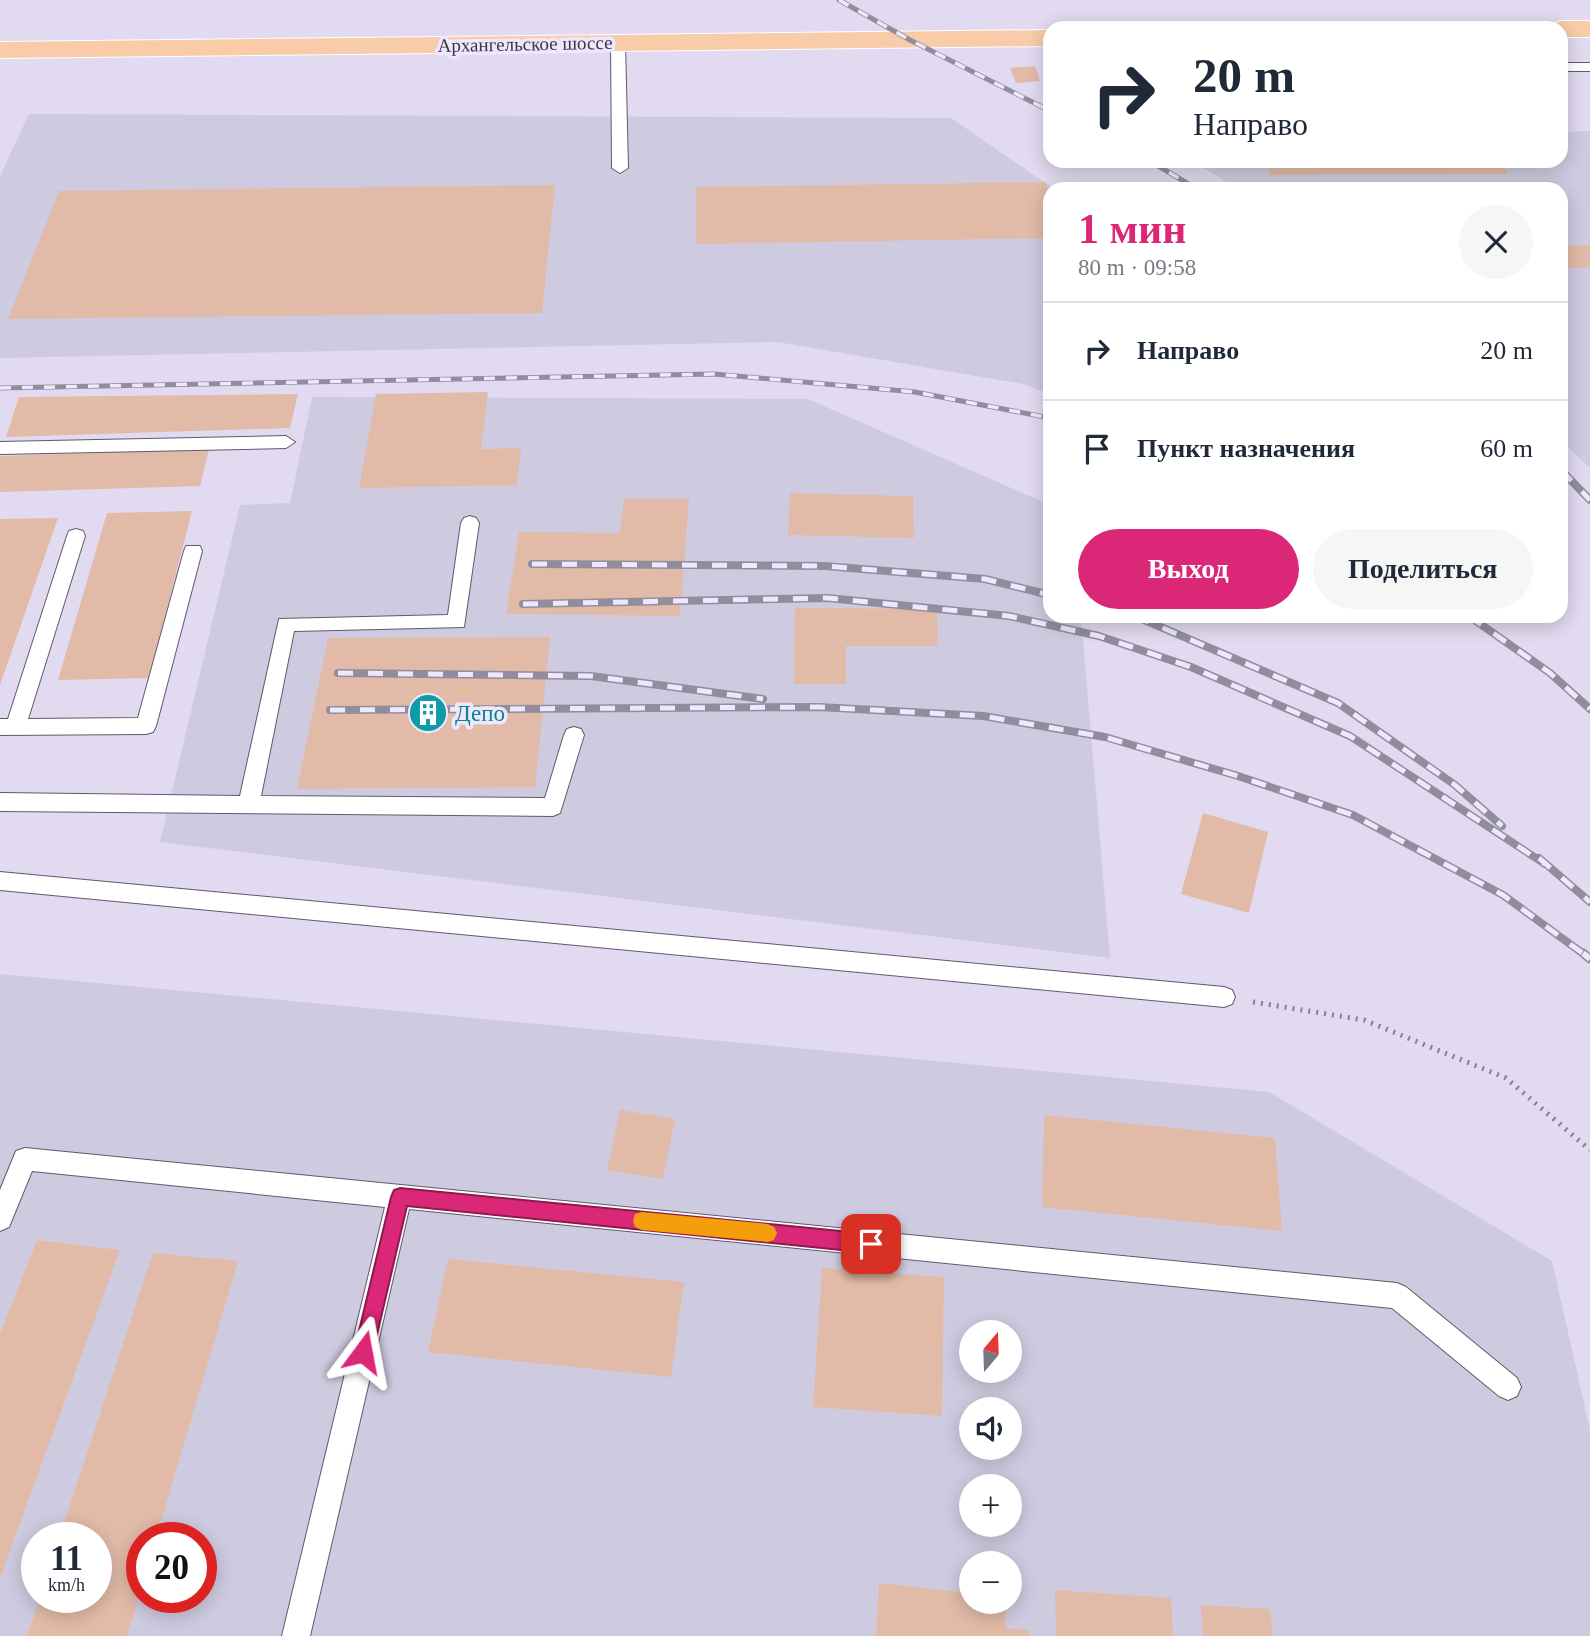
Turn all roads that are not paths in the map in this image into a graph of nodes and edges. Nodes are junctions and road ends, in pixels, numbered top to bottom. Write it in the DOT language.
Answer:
graph roads {
  1 [pos="1568,29"];
  2 [pos="1590,29"];
  3 [pos="1043,38"];
  4 [pos="618,43"];
  5 [pos="0,50"];
  6 [pos="1568,67"];
  7 [pos="1590,67"];
  8 [pos="620,168"];
  9 [pos="286,442"];
  10 [pos="0,448"];
  11 [pos="470,523"];
  12 [pos="76,536"];
  13 [pos="193,551"];
  14 [pos="8,727"];
  15 [pos="573,735"];
  16 [pos="0,802"];
  17 [pos="249,802"];
  18 [pos="0,881"];
  19 [pos="1224,997"];
  20 [pos="400,1197"];
  21 [pos="0,1219"];
  22 [pos="1508,1387"];
  23 [pos="296,1636"];
  1 -- 2 [label="main road"];
  3 -- 4 [label="main road, Архангельское шоссе"];
  4 -- 5 [label="main road, Архангельское шоссе"];
  4 -- 8 [label="lane"];
  6 -- 7 [label="lane"];
  9 -- 10 [label="lane"];
  11 -- 17 [label="lane"];
  12 -- 14 [label="lane"];
  13 -- 14 [label="lane"];
  15 -- 17 [label="lane"];
  16 -- 17 [label="lane"];
  18 -- 19 [label="lane"];
  20 -- 21 [label="lane"];
  20 -- 22 [label="lane"];
  20 -- 23 [label="lane"];
}
